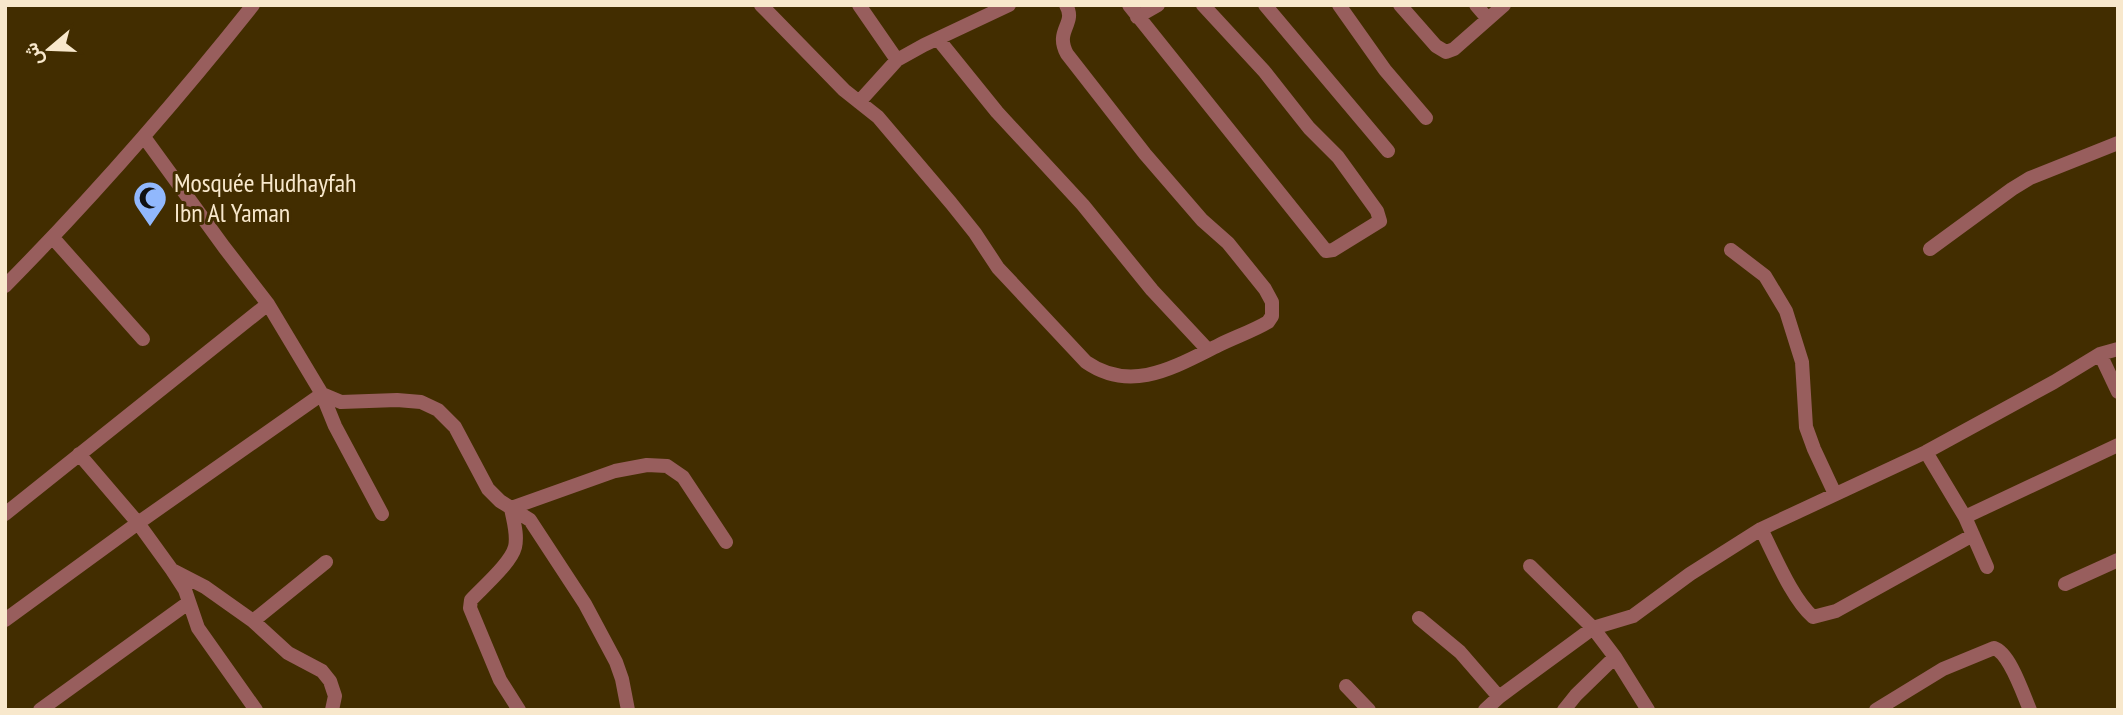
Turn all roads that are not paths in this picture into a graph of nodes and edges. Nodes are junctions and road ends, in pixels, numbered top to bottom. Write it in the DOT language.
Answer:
graph roads {
  1 [pos="253,5"];
  2 [pos="761,5"];
  3 [pos="859,5"];
  4 [pos="1009,5"];
  5 [pos="1066,5"];
  6 [pos="1157,5"];
  7 [pos="1203,5"];
  8 [pos="1265,5"];
  9 [pos="1339,5"];
  10 [pos="1400,5"];
  11 [pos="1476,5"];
  12 [pos="1504,5"];
  13 [pos="1133,11"];
  14 [pos="1488,19"];
  15 [pos="938,38"];
  16 [pos="897,60"];
  17 [pos="859,102"];
  18 [pos="1426,118"];
  19 [pos="144,137"];
  20 [pos="2118,142"];
  21 [pos="1388,151"];
  22 [pos="53,238"];
  23 [pos="1930,249"];
  24 [pos="1731,250"];
  25 [pos="5,286"];
  26 [pos="268,304"];
  27 [pos="143,339"];
  28 [pos="2118,349"];
  29 [pos="1208,350"];
  30 [pos="2100,354"];
  31 [pos="2118,392"];
  32 [pos="322,394"];
  33 [pos="2118,445"];
  34 [pos="1926,452"];
  35 [pos="79,454"];
  36 [pos="1835,494"];
  37 [pos="511,508"];
  38 [pos="5,514"];
  39 [pos="382,514"];
  40 [pos="1965,517"];
  41 [pos="138,523"];
  42 [pos="1761,529"];
  43 [pos="1973,535"];
  44 [pos="726,542"];
  45 [pos="2118,560"];
  46 [pos="326,562"];
  47 [pos="1530,566"];
  48 [pos="1987,567"];
  49 [pos="173,570"];
  50 [pos="2065,584"];
  51 [pos="188,603"];
  52 [pos="1419,618"];
  53 [pos="5,620"];
  54 [pos="253,621"];
  55 [pos="1593,628"];
  56 [pos="1615,657"];
  57 [pos="1346,686"];
  58 [pos="1499,697"];
  59 [pos="40,710"];
  60 [pos="256,710"];
  61 [pos="332,710"];
  62 [pos="519,710"];
  63 [pos="628,710"];
  64 [pos="1369,710"];
  65 [pos="1485,710"];
  66 [pos="1564,710"];
  67 [pos="1647,710"];
  68 [pos="1876,710"];
  69 [pos="2030,710"];
  1 -- 19 [label="street"];
  2 -- 17 [label="street"];
  3 -- 16 [label="street"];
  4 -- 15 [label="street"];
  5 -- 29 [label="street"];
  6 -- 13 [label="street"];
  7 -- 13 [label="street"];
  8 -- 21 [label="street"];
  9 -- 18 [label="street"];
  10 -- 14 [label="street"];
  11 -- 14 [label="street"];
  12 -- 14 [label="street"];
  15 -- 16 [label="street"];
  15 -- 29 [label="street"];
  16 -- 17 [label="street"];
  17 -- 29 [label="street"];
  19 -- 22 [label="street"];
  19 -- 26 [label="street"];
  20 -- 23 [label="street"];
  22 -- 25 [label="street"];
  22 -- 27 [label="street"];
  24 -- 36 [label="street"];
  26 -- 32 [label="street"];
  26 -- 35 [label="street"];
  28 -- 30 [label="street"];
  30 -- 31 [label="street"];
  30 -- 34 [label="street"];
  32 -- 37 [label="street"];
  32 -- 39 [label="street"];
  32 -- 41 [label="street"];
  33 -- 40 [label="street"];
  34 -- 36 [label="street"];
  34 -- 40 [label="street"];
  35 -- 38 [label="street"];
  35 -- 41 [label="street"];
  36 -- 42 [label="street"];
  37 -- 44 [label="street"];
  37 -- 62 [label="street"];
  37 -- 63 [label="street"];
  40 -- 43 [label="street"];
  41 -- 49 [label="street"];
  41 -- 53 [label="street"];
  42 -- 43 [label="street"];
  42 -- 55 [label="street"];
  43 -- 48 [label="street"];
  45 -- 50 [label="street"];
  46 -- 54 [label="street"];
  47 -- 55 [label="street"];
  49 -- 51 [label="street"];
  49 -- 54 [label="street"];
  51 -- 59 [label="street"];
  51 -- 60 [label="street"];
  52 -- 58 [label="street"];
  54 -- 61 [label="street"];
  55 -- 56 [label="street"];
  55 -- 58 [label="street"];
  56 -- 66 [label="street"];
  56 -- 67 [label="street"];
  57 -- 64 [label="street"];
  58 -- 65 [label="street"];
  68 -- 69 [label="street"];
}
